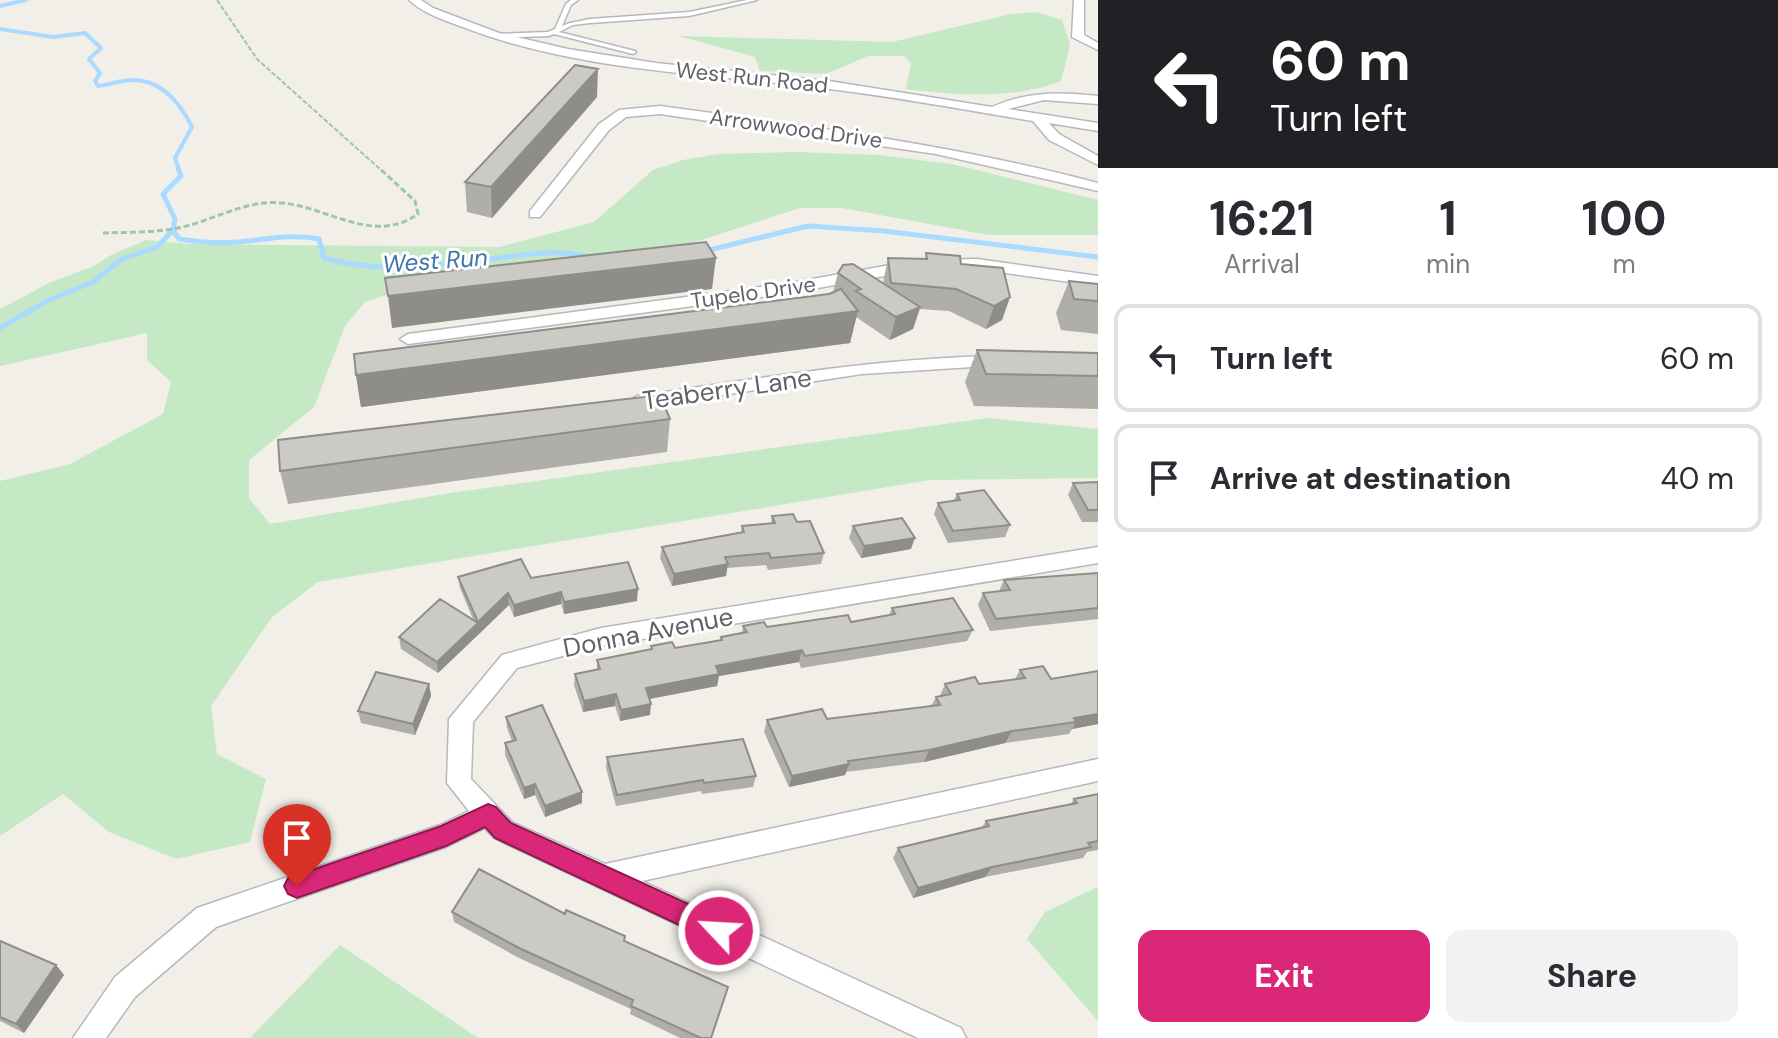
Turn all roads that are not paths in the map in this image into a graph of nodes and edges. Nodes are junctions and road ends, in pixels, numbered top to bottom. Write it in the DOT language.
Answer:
graph roads {
  1 [pos="414,0"];
  2 [pos="575,0"];
  3 [pos="754,0"];
  4 [pos="1079,0"];
  5 [pos="554,31"];
  6 [pos="496,36"];
  7 [pos="1098,47"];
  8 [pos="565,51"];
  9 [pos="633,52"];
  10 [pos="1098,100"];
  11 [pos="993,111"];
  12 [pos="1037,117"];
  13 [pos="1098,127"];
  14 [pos="1098,161"];
  15 [pos="1098,187"];
  16 [pos="535,214"];
  17 [pos="1098,281"];
  18 [pos="408,339"];
  19 [pos="1010,361"];
  20 [pos="618,404"];
  21 [pos="1098,555"];
  22 [pos="1098,770"];
  23 [pos="488,814"];
  24 [pos="604,877"];
  25 [pos="88,1038"];
  26 [pos="951,1038"];
  1 -- 6 [label="street, West Run Road"];
  2 -- 5 [label="lane"];
  3 -- 5 [label="lane"];
  4 -- 7 [label="street"];
  5 -- 6 [label="lane"];
  5 -- 8 [label="lane"];
  5 -- 9 [label="lane"];
  6 -- 8 [label="street, West Run Road"];
  8 -- 11 [label="street, West Run Road"];
  10 -- 11 [label="street"];
  11 -- 12 [label="street, West Run Road"];
  12 -- 13 [label="street, West Run Road"];
  12 -- 14 [label="street"];
  15 -- 16 [label="street, Arrowwood Drive"];
  17 -- 18 [label="street, Tupelo Drive"];
  19 -- 20 [label="street, Teaberry Lane"];
  21 -- 23 [label="street, Donna Avenue"];
  22 -- 24 [label="street"];
  23 -- 24 [label="street, Donna Avenue"];
  23 -- 25 [label="street"];
  24 -- 26 [label="street, Donna Avenue"];
}
